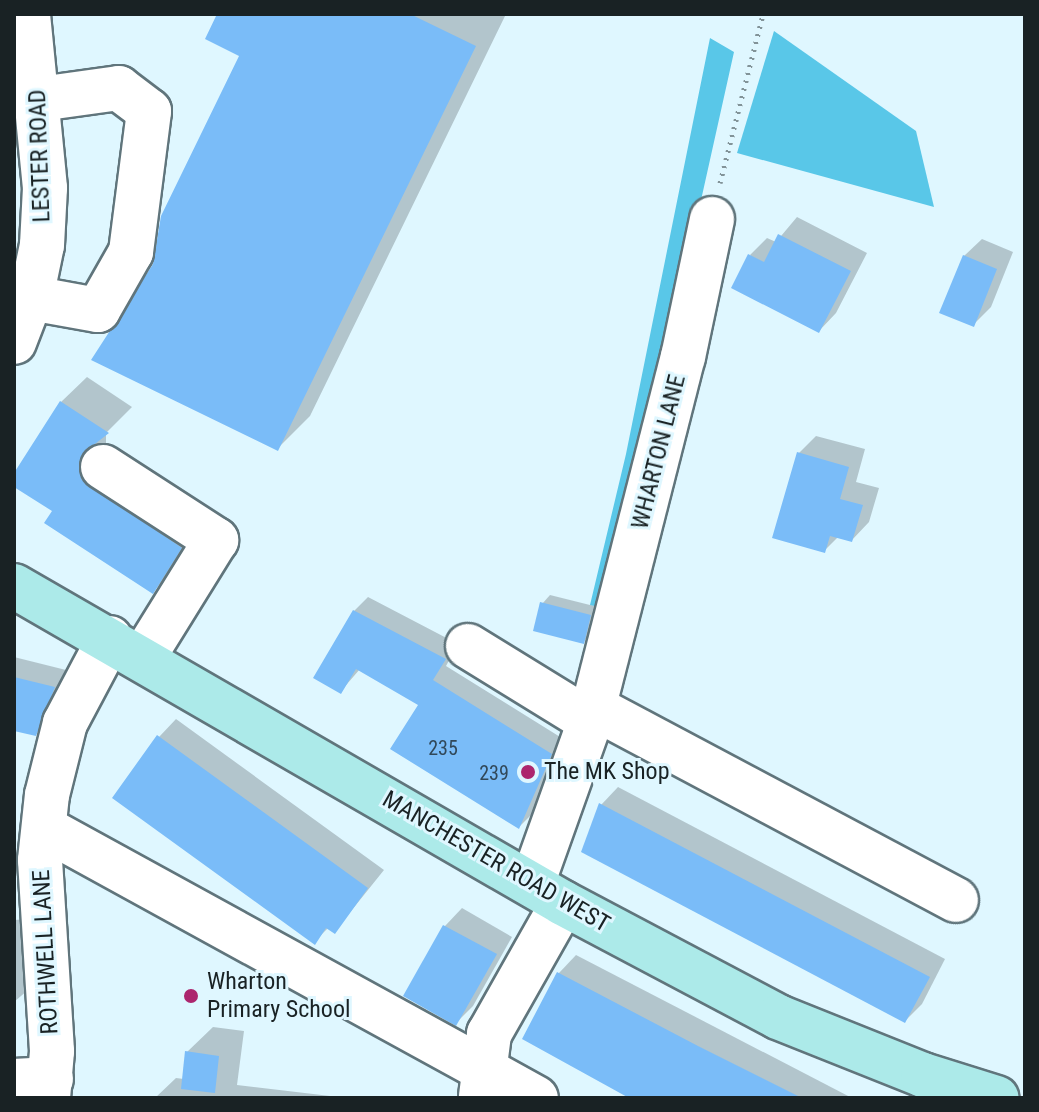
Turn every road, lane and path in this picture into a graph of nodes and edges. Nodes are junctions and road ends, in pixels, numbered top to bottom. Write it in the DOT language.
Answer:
graph roads {
  1 [pos="28,14"];
  2 [pos="763,14"];
  3 [pos="40,99"];
  4 [pos="712,219"];
  5 [pos="31,298"];
  6 [pos="14,342"];
  7 [pos="103,467"];
  8 [pos="14,586"];
  9 [pos="468,646"];
  10 [pos="127,647"];
  11 [pos="592,714"];
  12 [pos="45,817"];
  13 [pos="547,894"];
  14 [pos="956,900"];
  15 [pos="481,1083"];
  16 [pos="38,1086"];
  17 [pos="920,1087"];
  18 [pos="536,1098"];
  19 [pos="997,1098"];
  1 -- 3 [label="street, LESTER ROAD"];
  2 -- 4 [label="path"];
  3 -- 5 [label="street, LESTER ROAD"];
  3 -- 5 [label="street"];
  4 -- 11 [label="street, WHARTON LANE"];
  5 -- 6 [label="street, LESTER ROAD"];
  7 -- 10 [label="street, ROTHWELL LANE"];
  8 -- 10 [label="main road, MANCHESTER ROAD WEST"];
  9 -- 11 [label="street"];
  10 -- 12 [label="street, ROTHWELL LANE"];
  10 -- 13 [label="main road, MANCHESTER ROAD WEST"];
  11 -- 13 [label="street, WHARTON LANE"];
  11 -- 14 [label="street"];
  12 -- 15 [label="street"];
  12 -- 16 [label="street, ROTHWELL LANE"];
  13 -- 15 [label="street, WHARTON LANE"];
  13 -- 17 [label="main road, MANCHESTER ROAD WEST"];
  15 -- 18 [label="street"];
  17 -- 19 [label="main road, MANCHESTER ROAD WEST"];
}
